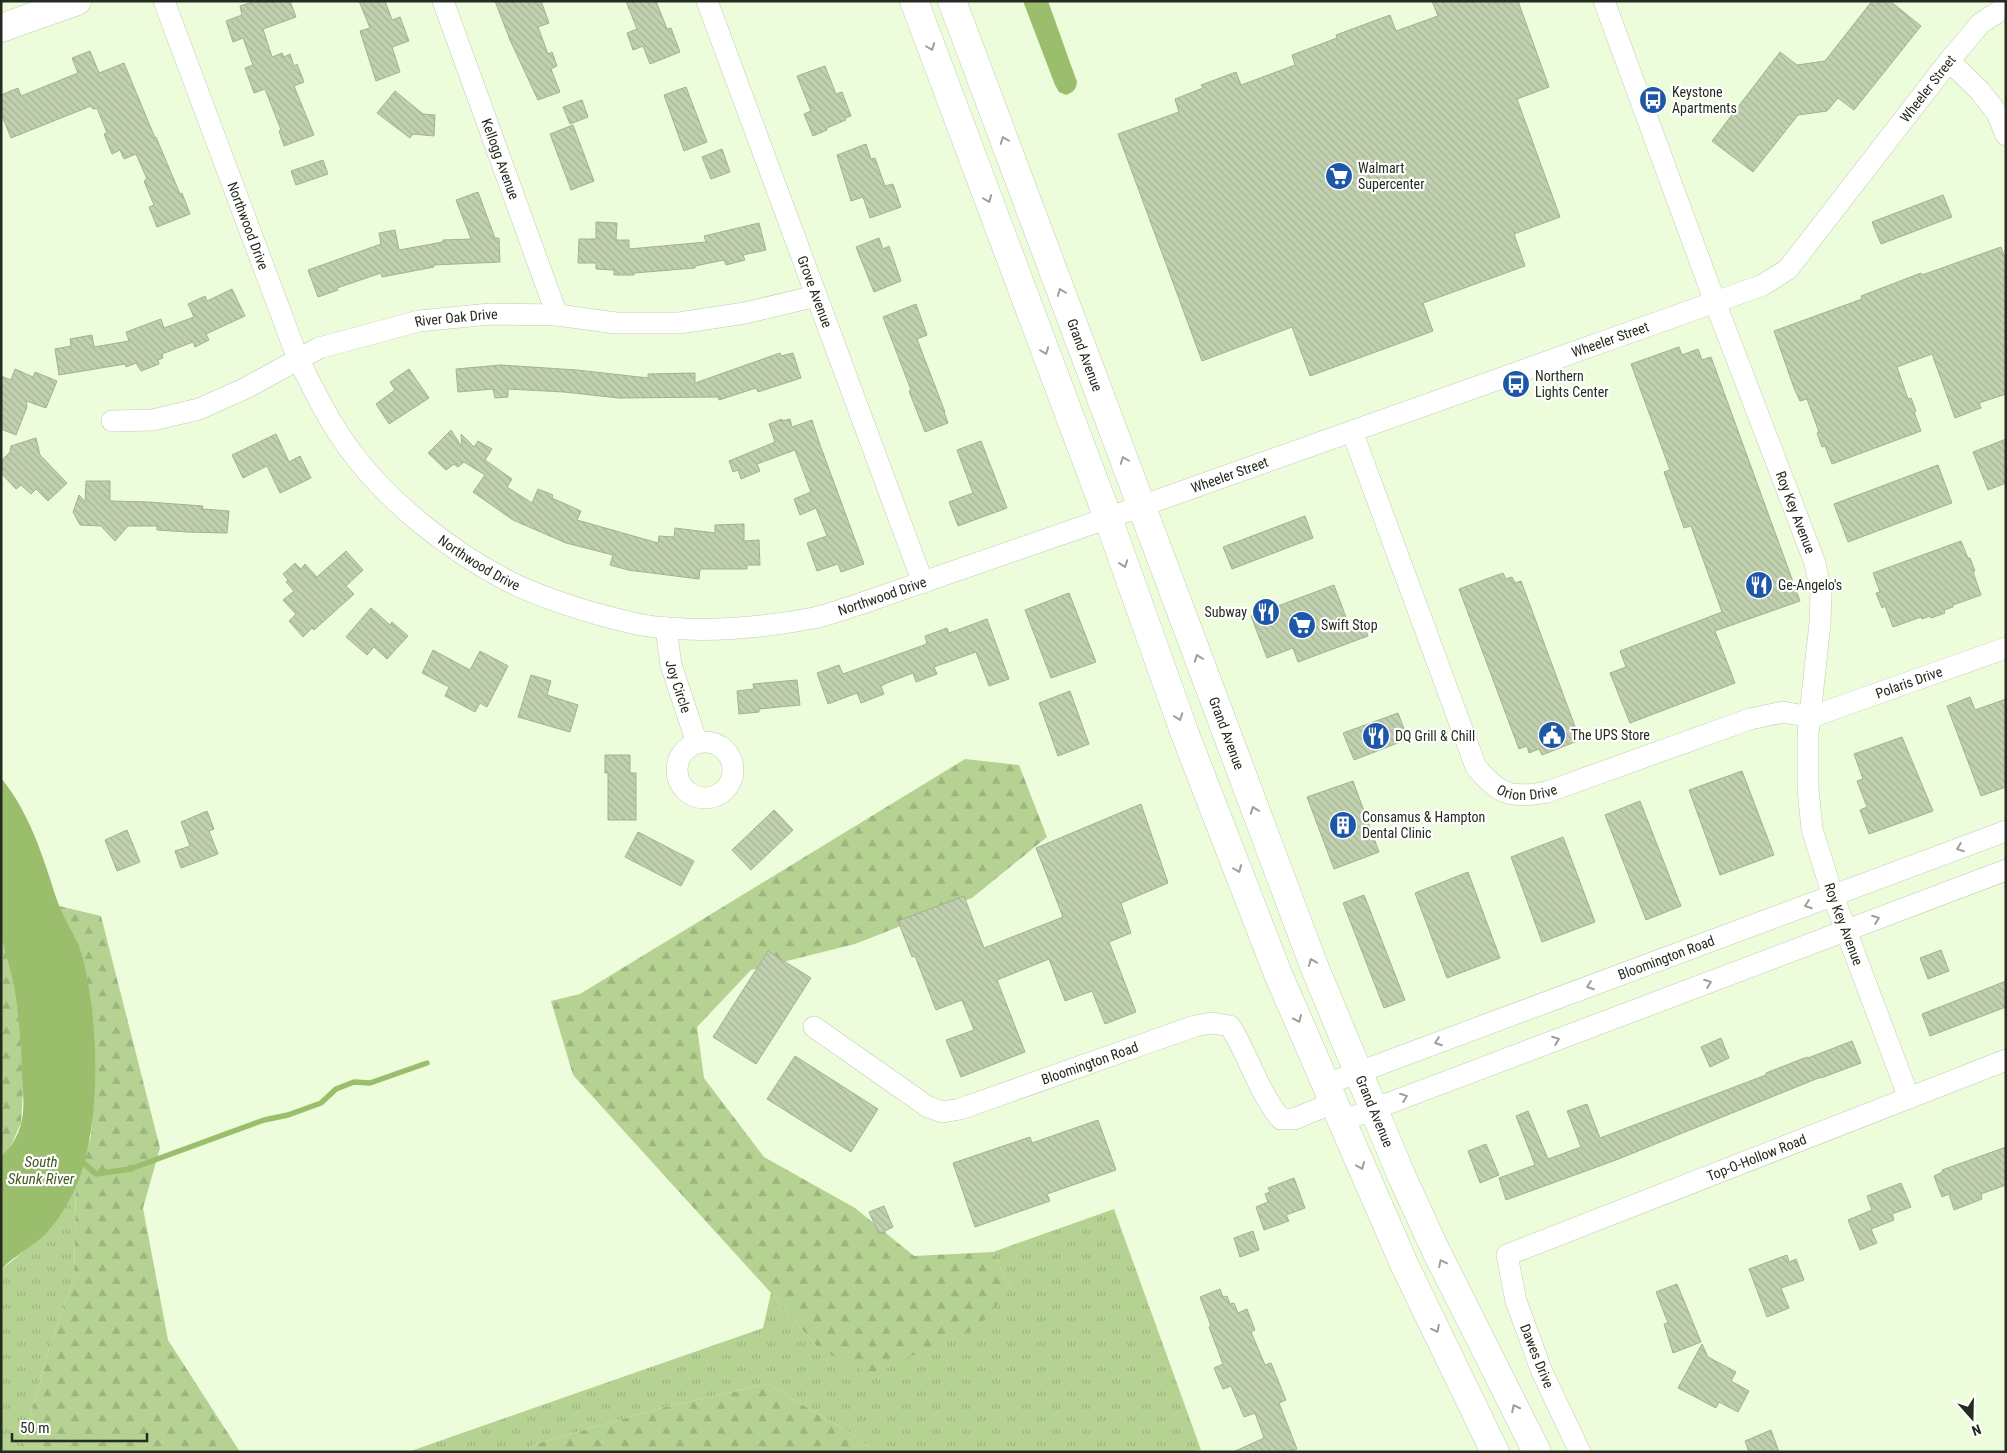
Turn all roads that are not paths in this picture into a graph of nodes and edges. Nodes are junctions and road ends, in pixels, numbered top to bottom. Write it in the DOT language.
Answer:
graph roads {
  1 [pos="77,1"];
  2 [pos="164,1"];
  3 [pos="442,1"];
  4 [pos="707,1"];
  5 [pos="914,1"];
  6 [pos="952,1"];
  7 [pos="1604,1"];
  8 [pos="2006,7"];
  9 [pos="1,28"];
  10 [pos="1949,61"];
  11 [pos="2006,135"];
  12 [pos="816,296"];
  13 [pos="1715,302"];
  14 [pos="558,316"];
  15 [pos="298,359"];
  16 [pos="112,421"];
  17 [pos="1352,431"];
  18 [pos="1141,506"];
  19 [pos="1108,518"];
  20 [pos="923,583"];
  21 [pos="666,628"];
  22 [pos="2006,648"];
  23 [pos="1811,717"];
  24 [pos="697,743"];
  25 [pos="2006,831"];
  26 [pos="2006,870"];
  27 [pos="1833,896"];
  28 [pos="1846,930"];
  29 [pos="814,1027"];
  30 [pos="2006,1060"];
  31 [pos="1358,1072"];
  32 [pos="1909,1098"];
  33 [pos="1335,1102"];
  34 [pos="1374,1109"];
  35 [pos="1507,1255"];
  36 [pos="1495,1452"];
  37 [pos="1537,1452"];
  38 [pos="1580,1452"];
  1 -- 9 [label="main road"];
  2 -- 15 [label="street, Northwood Drive"];
  3 -- 14 [label="street, Kellogg Avenue"];
  4 -- 12 [label="street, Grove Avenue"];
  5 -- 19 [label="main road, one-way"];
  18 -- 6 [label="main road, Grand Avenue, one-way"];
  7 -- 13 [label="street, Roy Key Avenue"];
  8 -- 10 [label="street, Wheeler Street"];
  10 -- 11 [label="street"];
  10 -- 13 [label="street, Wheeler Street"];
  12 -- 14 [label="street, River Oak Drive"];
  12 -- 20 [label="street, Grove Avenue"];
  13 -- 17 [label="street, Wheeler Street"];
  13 -- 23 [label="street, Roy Key Avenue"];
  14 -- 15 [label="street, River Oak Drive"];
  15 -- 16 [label="street, River Oak Drive"];
  15 -- 21 [label="street, Northwood Drive"];
  17 -- 18 [label="street, Wheeler Street"];
  17 -- 23 [label="street, Orion Drive"];
  18 -- 19 [label="street, Wheeler Street"];
  31 -- 18 [label="main road, Grand Avenue, one-way"];
  19 -- 20 [label="street, Northwood Drive"];
  19 -- 33 [label="main road, one-way"];
  20 -- 21 [label="street, Northwood Drive"];
  21 -- 24 [label="street, Joy Circle"];
  22 -- 23 [label="street, Polaris Drive"];
  23 -- 27 [label="street, Roy Key Avenue"];
  25 -- 27 [label="street, Bloomington Road, one-way"];
  28 -- 26 [label="street, Bloomington Road, one-way"];
  27 -- 28 [label="street, Roy Key Avenue"];
  27 -- 31 [label="street, Bloomington Road, one-way"];
  28 -- 32 [label="street, Roy Key Avenue"];
  34 -- 28 [label="street, Bloomington Road, one-way"];
  29 -- 33 [label="street, Bloomington Road"];
  30 -- 32 [label="street, Top-O-Hollow Road"];
  31 -- 33 [label="street, Bloomington Road"];
  31 -- 34 [label="main road, Grand Avenue"];
  32 -- 35 [label="street, Top-O-Hollow Road"];
  33 -- 34 [label="street, Bloomington Road"];
  33 -- 36 [label="main road, one-way"];
  37 -- 34 [label="main road, Grand Avenue, one-way"];
  35 -- 38 [label="street, Dawes Drive"];
}
